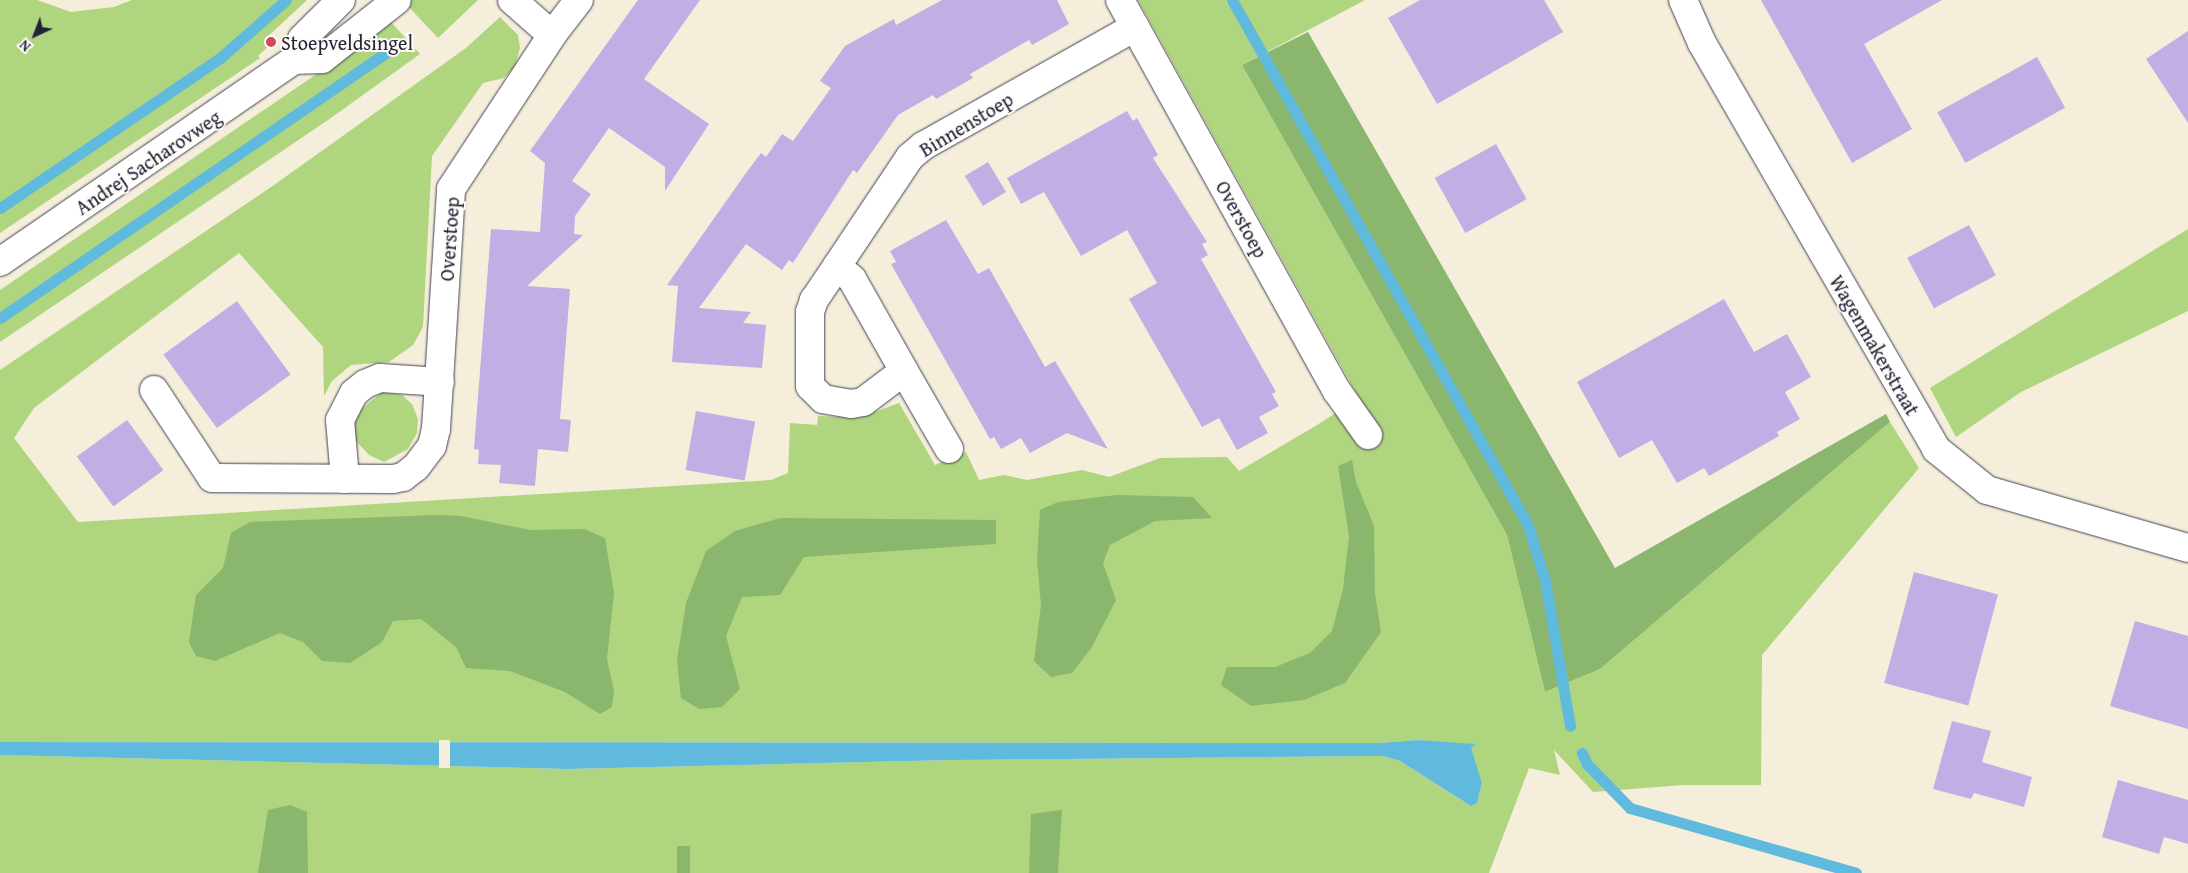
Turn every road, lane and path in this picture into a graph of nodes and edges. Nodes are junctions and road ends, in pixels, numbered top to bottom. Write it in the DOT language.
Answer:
graph roads {
  1 [pos="341,0"];
  2 [pos="397,0"];
  3 [pos="512,0"];
  4 [pos="579,0"];
  5 [pos="1120,0"];
  6 [pos="1683,0"];
  7 [pos="1135,27"];
  8 [pos="552,36"];
  9 [pos="294,60"];
  10 [pos="0,262"];
  11 [pos="837,266"];
  12 [pos="904,371"];
  13 [pos="440,382"];
  14 [pos="154,390"];
  15 [pos="1368,435"];
  16 [pos="949,449"];
  17 [pos="344,479"];
  18 [pos="2188,548"];
  1 -- 9 [label="street"];
  2 -- 9 [label="street"];
  3 -- 8 [label="street"];
  4 -- 8 [label="street, Overstoep"];
  5 -- 7 [label="street, Overstoep"];
  6 -- 18 [label="street, Wagenmakerstraat"];
  7 -- 11 [label="street, Binnenstoep"];
  7 -- 15 [label="street, Overstoep"];
  8 -- 13 [label="street, Overstoep"];
  9 -- 10 [label="street, Andrej Sacharovweg"];
  11 -- 12 [label="street"];
  11 -- 12 [label="street, Binnenstoep"];
  12 -- 16 [label="street"];
  13 -- 17 [label="street, Overstoep"];
  13 -- 17 [label="street"];
  14 -- 17 [label="street, Overstoep"];
}
